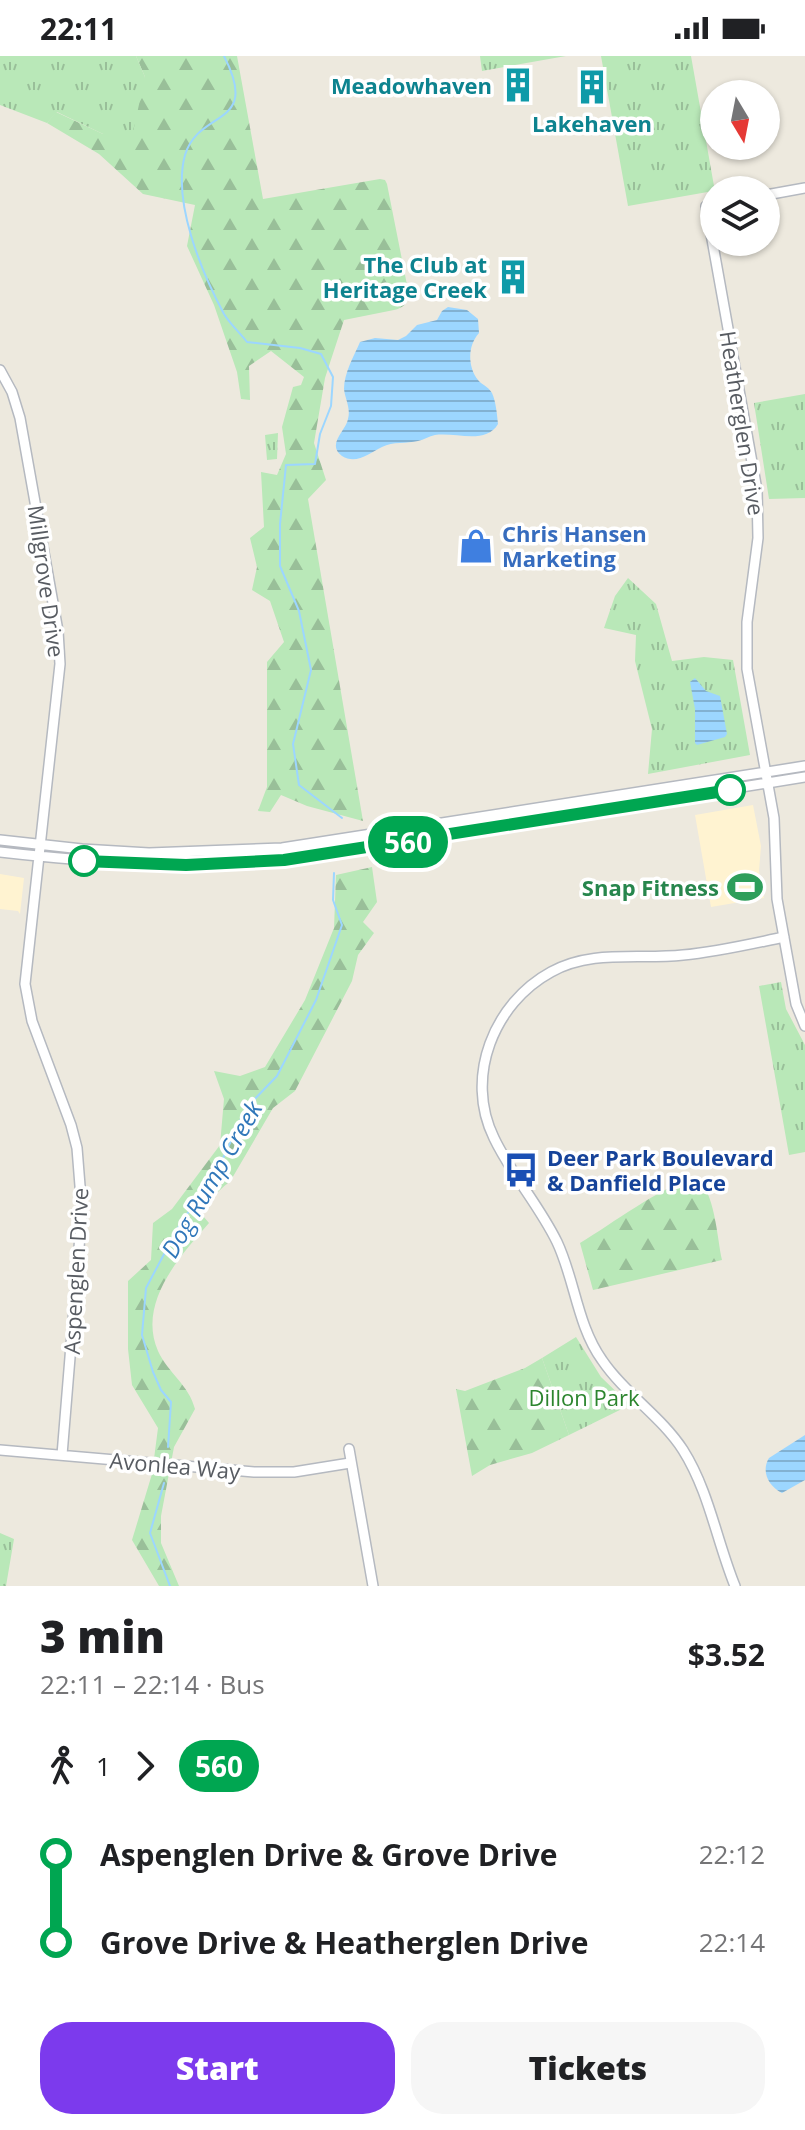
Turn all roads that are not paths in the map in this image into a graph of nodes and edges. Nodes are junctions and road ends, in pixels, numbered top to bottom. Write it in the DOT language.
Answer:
graph roads {
  1 [pos="805,188"];
  2 [pos="780,192"];
  3 [pos="718,256"];
  4 [pos="0,370"];
  5 [pos="805,766"];
  6 [pos="766,772"];
  7 [pos="805,777"];
  8 [pos="768,784"];
  9 [pos="0,840"];
  10 [pos="39,844"];
  11 [pos="0,852"];
  12 [pos="38,856"];
  13 [pos="784,937"];
  14 [pos="805,1026"];
  15 [pos="349,1449"];
  16 [pos="0,1450"];
  17 [pos="62,1455"];
  18 [pos="350,1463"];
  19 [pos="373,1586"];
  20 [pos="735,1586"];
  1 -- 2 [label="street"];
  3 -- 6 [label="street, Heatherglen Drive"];
  4 -- 10 [label="street, Millgrove Drive"];
  5 -- 6 [label="street"];
  6 -- 8 [label="street, Heatherglen Drive"];
  6 -- 10 [label="street"];
  7 -- 8 [label="street"];
  8 -- 12 [label="street"];
  8 -- 13 [label="street, Heatherglen Drive"];
  9 -- 10 [label="street"];
  10 -- 12 [label="street, Millgrove Drive"];
  11 -- 12 [label="street"];
  12 -- 17 [label="street, Aspenglen Drive"];
  13 -- 14 [label="street, Heatherglen Drive"];
  13 -- 20 [label="street"];
  15 -- 18 [label="street"];
  16 -- 17 [label="street, Avonlea Way"];
  17 -- 18 [label="street, Avonlea Way"];
  18 -- 19 [label="street"];
}
